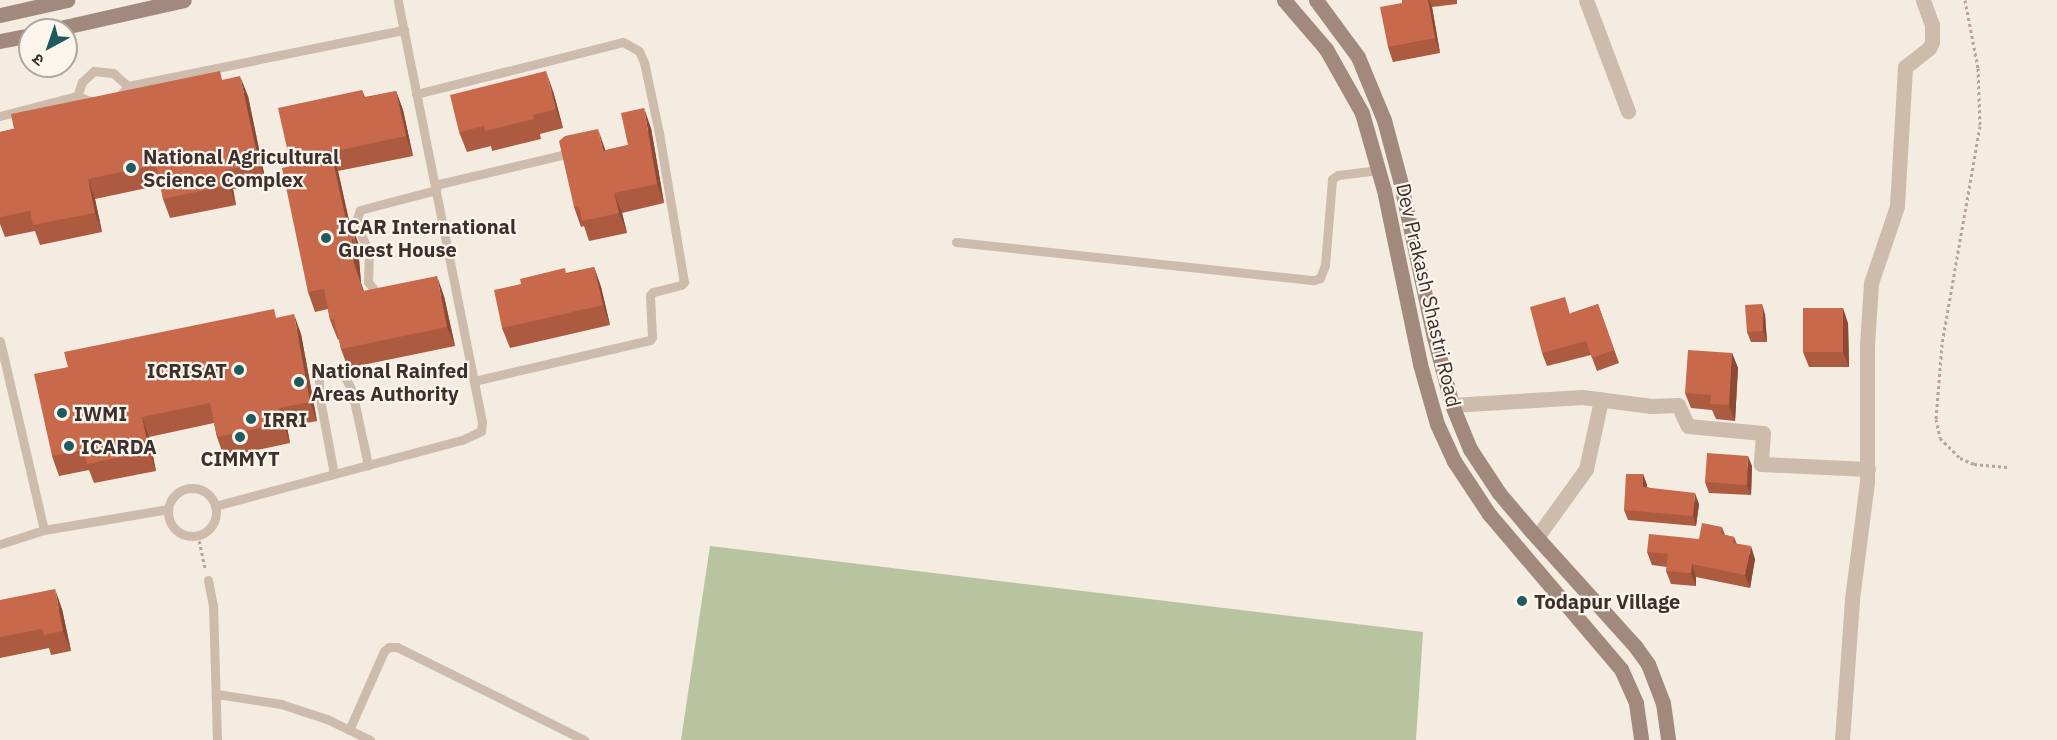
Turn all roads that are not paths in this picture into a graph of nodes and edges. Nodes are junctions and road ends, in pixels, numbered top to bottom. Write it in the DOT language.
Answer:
graph roads {
  1 [pos="67,0"];
  2 [pos="184,0"];
  3 [pos="398,0"];
  4 [pos="1284,0"];
  5 [pos="1316,0"];
  6 [pos="1586,0"];
  7 [pos="1923,0"];
  8 [pos="0,15"];
  9 [pos="78,24"];
  10 [pos="404,30"];
  11 [pos="18,37"];
  12 [pos="0,41"];
  13 [pos="128,86"];
  14 [pos="416,94"];
  15 [pos="78,96"];
  16 [pos="1628,111"];
  17 [pos="0,116"];
  18 [pos="566,154"];
  19 [pos="1379,170"];
  20 [pos="435,187"];
  21 [pos="956,242"];
  22 [pos="454,282"];
  23 [pos="444,284"];
  24 [pos="391,296"];
  25 [pos="0,341"];
  26 [pos="474,381"];
  27 [pos="1601,400"];
  28 [pos="1452,405"];
  29 [pos="368,465"];
  30 [pos="1868,469"];
  31 [pos="334,474"];
  32 [pos="215,506"];
  33 [pos="168,509"];
  34 [pos="44,531"];
  35 [pos="1537,537"];
  36 [pos="0,544"];
  37 [pos="208,580"];
  38 [pos="218,694"];
  39 [pos="350,729"];
  40 [pos="217,740"];
  41 [pos="370,740"];
  42 [pos="584,740"];
  43 [pos="1641,740"];
  44 [pos="1668,740"];
  45 [pos="1842,740"];
  1 -- 8 [label="street"];
  2 -- 9 [label="street"];
  3 -- 10 [label="lane"];
  4 -- 19 [label="street, Dev Prakash Shastri Road"];
  5 -- 28 [label="street, Dev Prakash Shastri Road"];
  6 -- 16 [label="street"];
  7 -- 30 [label="street"];
  10 -- 13 [label="lane"];
  10 -- 14 [label="lane"];
  11 -- 12 [label="street"];
  13 -- 15 [label="lane"];
  13 -- 15 [label="lane"];
  14 -- 20 [label="lane"];
  14 -- 26 [label="lane"];
  15 -- 17 [label="lane"];
  18 -- 20 [label="lane"];
  19 -- 21 [label="lane"];
  19 -- 43 [label="street, Dev Prakash Shastri Road"];
  20 -- 22 [label="lane"];
  20 -- 24 [label="lane"];
  22 -- 23 [label="lane"];
  22 -- 26 [label="lane"];
  25 -- 34 [label="lane"];
  26 -- 29 [label="lane"];
  27 -- 28 [label="street"];
  27 -- 30 [label="street"];
  27 -- 35 [label="street"];
  28 -- 35 [label="street, Dev Prakash Shastri Road"];
  29 -- 31 [label="lane"];
  29 -- 31 [label="lane"];
  30 -- 45 [label="street"];
  31 -- 32 [label="lane"];
  32 -- 33 [label="lane"];
  32 -- 33 [label="lane"];
  33 -- 34 [label="lane"];
  34 -- 36 [label="lane"];
  35 -- 44 [label="street, Dev Prakash Shastri Road"];
  37 -- 38 [label="lane"];
  38 -- 39 [label="lane"];
  38 -- 40 [label="lane"];
  39 -- 41 [label="lane"];
  39 -- 42 [label="lane"];
}
